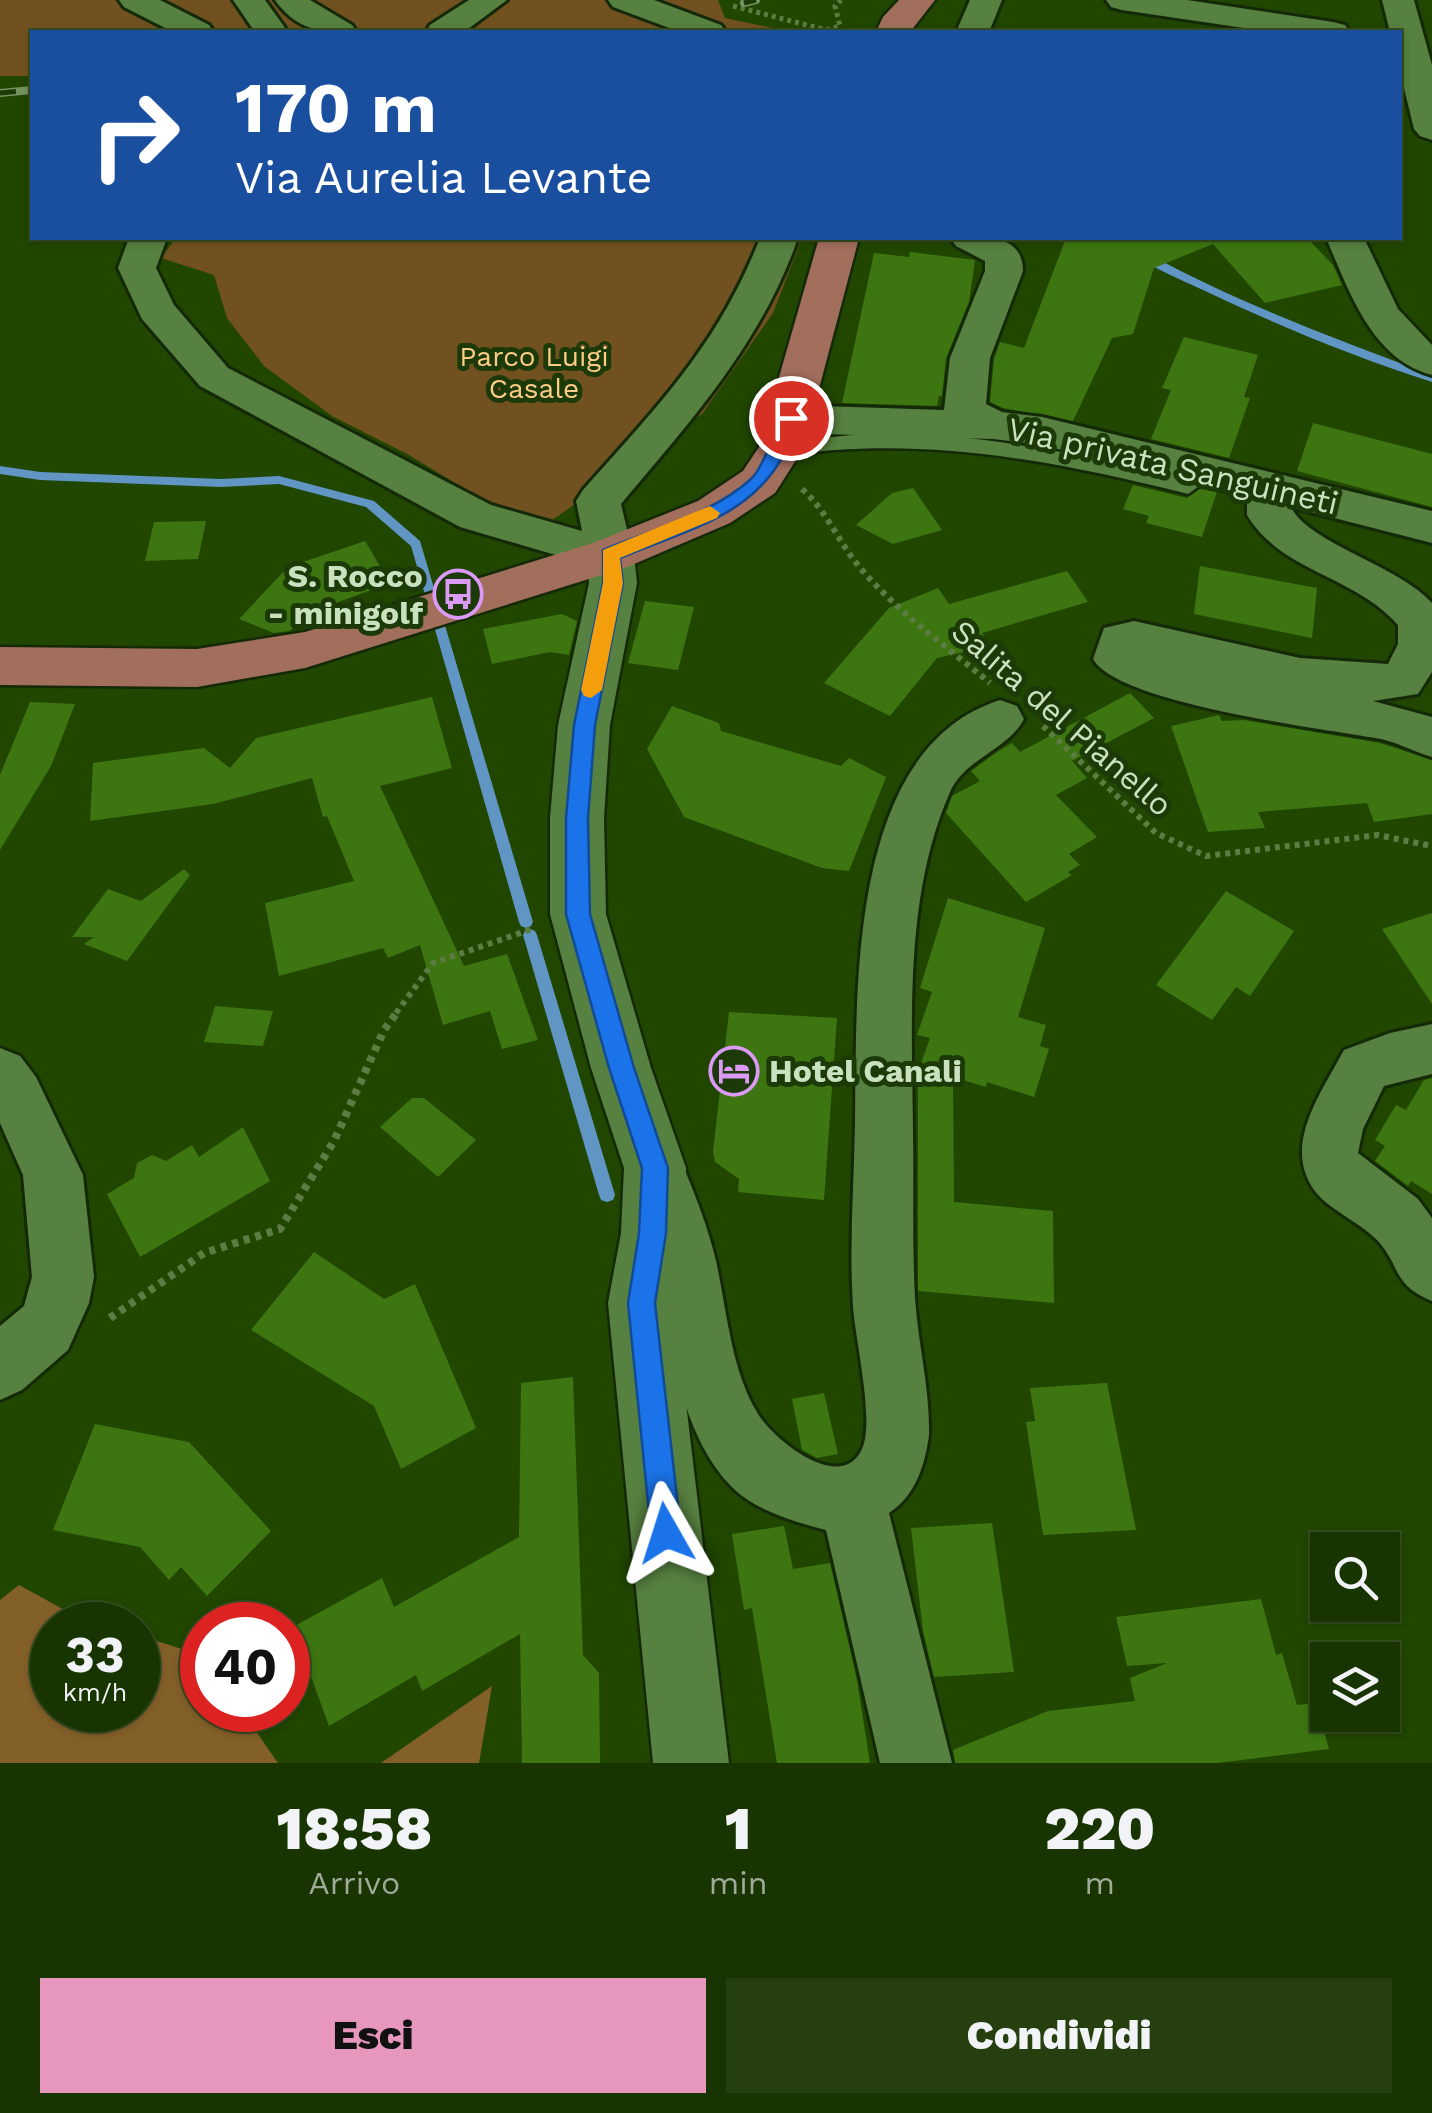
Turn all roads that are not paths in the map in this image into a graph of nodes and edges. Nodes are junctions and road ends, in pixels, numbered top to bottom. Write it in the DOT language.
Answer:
graph roads {
  1 [pos="135,0"];
  2 [pos="249,0"];
  3 [pos="291,0"];
  4 [pos="491,0"];
  5 [pos="624,0"];
  6 [pos="918,0"];
  7 [pos="986,0"];
  8 [pos="1122,0"];
  9 [pos="1400,6"];
  10 [pos="715,20"];
  11 [pos="193,30"];
  12 [pos="269,30"];
  13 [pos="336,30"];
  14 [pos="445,30"];
  15 [pos="894,30"];
  16 [pos="974,30"];
  17 [pos="1320,30"];
  18 [pos="1374,30"];
  19 [pos="1432,129"];
  20 [pos="147,240"];
  21 [pos="778,240"];
  22 [pos="840,240"];
  23 [pos="973,240"];
  24 [pos="1347,240"];
  25 [pos="1432,362"];
  26 [pos="993,425"];
  27 [pos="797,436"];
  28 [pos="1269,486"];
  29 [pos="1188,487"];
  30 [pos="1432,528"];
  31 [pos="610,554"];
  32 [pos="0,666"];
  33 [pos="1012,710"];
  34 [pos="1432,738"];
  35 [pos="1432,1048"];
  36 [pos="0,1074"];
  37 [pos="655,1168"];
  38 [pos="1432,1271"];
  39 [pos="0,1368"];
  40 [pos="852,1497"];
  41 [pos="690,1763"];
  42 [pos="916,1763"];
  1 -- 11 [label="street"];
  2 -- 12 [label="street"];
  3 -- 13 [label="street"];
  4 -- 14 [label="street"];
  5 -- 10 [label="street"];
  6 -- 15 [label="main road"];
  7 -- 16 [label="street"];
  8 -- 17 [label="street"];
  9 -- 18 [label="street"];
  9 -- 19 [label="street"];
  20 -- 31 [label="street"];
  21 -- 31 [label="street"];
  22 -- 27 [label="main road"];
  23 -- 26 [label="street"];
  24 -- 25 [label="street"];
  26 -- 27 [label="street, Via privata Sanguineti"];
  26 -- 28 [label="street, Via privata Sanguineti"];
  27 -- 29 [label="lane"];
  27 -- 31 [label="main road"];
  28 -- 30 [label="street, Via privata Sanguineti"];
  28 -- 34 [label="street"];
  31 -- 32 [label="main road"];
  31 -- 37 [label="street"];
  33 -- 40 [label="street"];
  35 -- 38 [label="street"];
  36 -- 39 [label="street"];
  37 -- 40 [label="street"];
  37 -- 41 [label="street"];
  40 -- 42 [label="street"];
}
